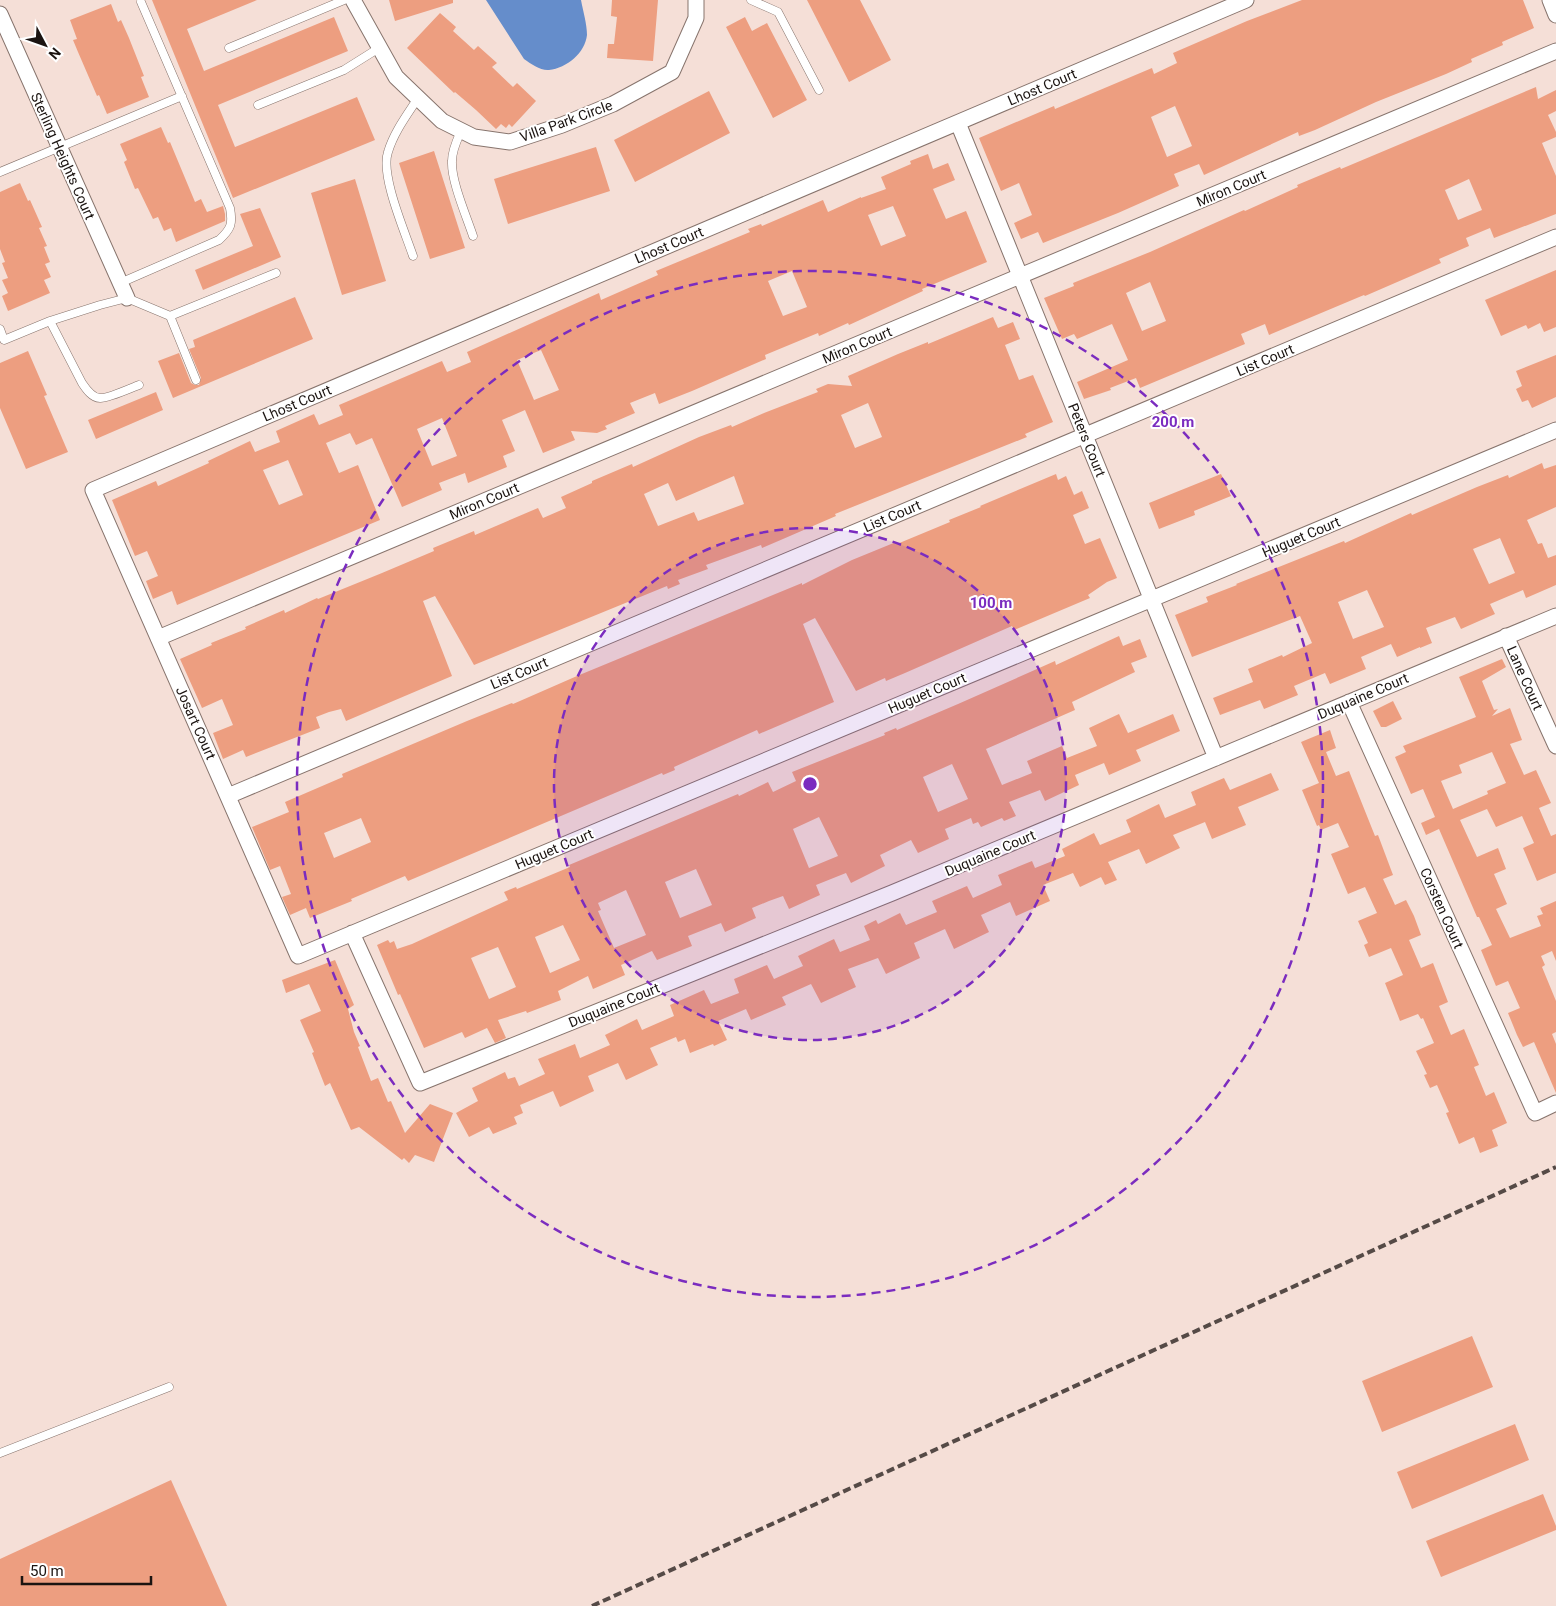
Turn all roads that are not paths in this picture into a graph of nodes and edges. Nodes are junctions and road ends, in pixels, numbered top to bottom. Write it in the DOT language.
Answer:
graph roads {
  1 [pos="344,0"];
  2 [pos="353,0"];
  3 [pos="696,0"];
  4 [pos="751,0"];
  5 [pos="1246,0"];
  6 [pos="1550,0"];
  7 [pos="142,2"];
  8 [pos="0,14"];
  9 [pos="1556,15"];
  10 [pos="229,48"];
  11 [pos="379,48"];
  12 [pos="1556,51"];
  13 [pos="819,90"];
  14 [pos="182,96"];
  15 [pos="418,98"];
  16 [pos="258,105"];
  17 [pos="958,122"];
  18 [pos="461,131"];
  19 [pos="60,148"];
  20 [pos="0,172"];
  21 [pos="473,236"];
  22 [pos="1556,237"];
  23 [pos="413,256"];
  24 [pos="276,273"];
  25 [pos="1020,276"];
  26 [pos="120,283"];
  27 [pos="127,298"];
  28 [pos="170,316"];
  29 [pos="50,321"];
  30 [pos="0,330"];
  31 [pos="2,341"];
  32 [pos="196,380"];
  33 [pos="139,385"];
  34 [pos="1556,430"];
  35 [pos="1085,435"];
  36 [pos="93,490"];
  37 [pos="1152,599"];
  38 [pos="1556,616"];
  39 [pos="1506,636"];
  40 [pos="158,638"];
  41 [pos="1349,702"];
  42 [pos="1556,746"];
  43 [pos="1216,758"];
  44 [pos="228,796"];
  45 [pos="352,934"];
  46 [pos="298,956"];
  47 [pos="1556,1103"];
  48 [pos="169,1388"];
  49 [pos="0,1453"];
  1 -- 10 [label="lane"];
  2 -- 11 [label="street, Villa Park Circle"];
  3 -- 18 [label="street, Villa Park Circle"];
  4 -- 13 [label="lane"];
  5 -- 17 [label="street, Lhost Court"];
  6 -- 9 [label="street"];
  7 -- 14 [label="lane"];
  8 -- 19 [label="street, Sterling Heights Court"];
  11 -- 15 [label="street, Villa Park Circle"];
  11 -- 16 [label="lane"];
  12 -- 25 [label="street, Miron Court"];
  14 -- 19 [label="lane"];
  14 -- 26 [label="lane"];
  15 -- 18 [label="street, Villa Park Circle"];
  15 -- 23 [label="lane"];
  17 -- 25 [label="street, Peters Court"];
  17 -- 36 [label="street, Lhost Court"];
  18 -- 21 [label="lane"];
  19 -- 20 [label="lane"];
  19 -- 26 [label="street, Sterling Heights Court"];
  22 -- 35 [label="street, List Court"];
  24 -- 28 [label="lane"];
  25 -- 35 [label="street, Peters Court"];
  25 -- 40 [label="street, Miron Court"];
  26 -- 27 [label="street, Sterling Heights Court"];
  27 -- 28 [label="lane"];
  27 -- 29 [label="lane"];
  28 -- 32 [label="lane"];
  29 -- 31 [label="lane"];
  29 -- 33 [label="lane"];
  30 -- 31 [label="lane"];
  34 -- 37 [label="street, Huguet Court"];
  35 -- 37 [label="street, Peters Court"];
  35 -- 44 [label="street, List Court"];
  36 -- 40 [label="street, Josart Court"];
  37 -- 43 [label="street, Peters Court"];
  37 -- 45 [label="street, Huguet Court"];
  38 -- 39 [label="street, Duquaine Court"];
  39 -- 41 [label="street, Duquaine Court"];
  39 -- 42 [label="street, Lane Court"];
  40 -- 44 [label="street, Josart Court"];
  41 -- 43 [label="street, Duquaine Court"];
  41 -- 47 [label="street, Corsten Court"];
  43 -- 45 [label="street, Duquaine Court"];
  44 -- 46 [label="street, Josart Court"];
  45 -- 46 [label="street, Huguet Court"];
  48 -- 49 [label="lane"];
}
